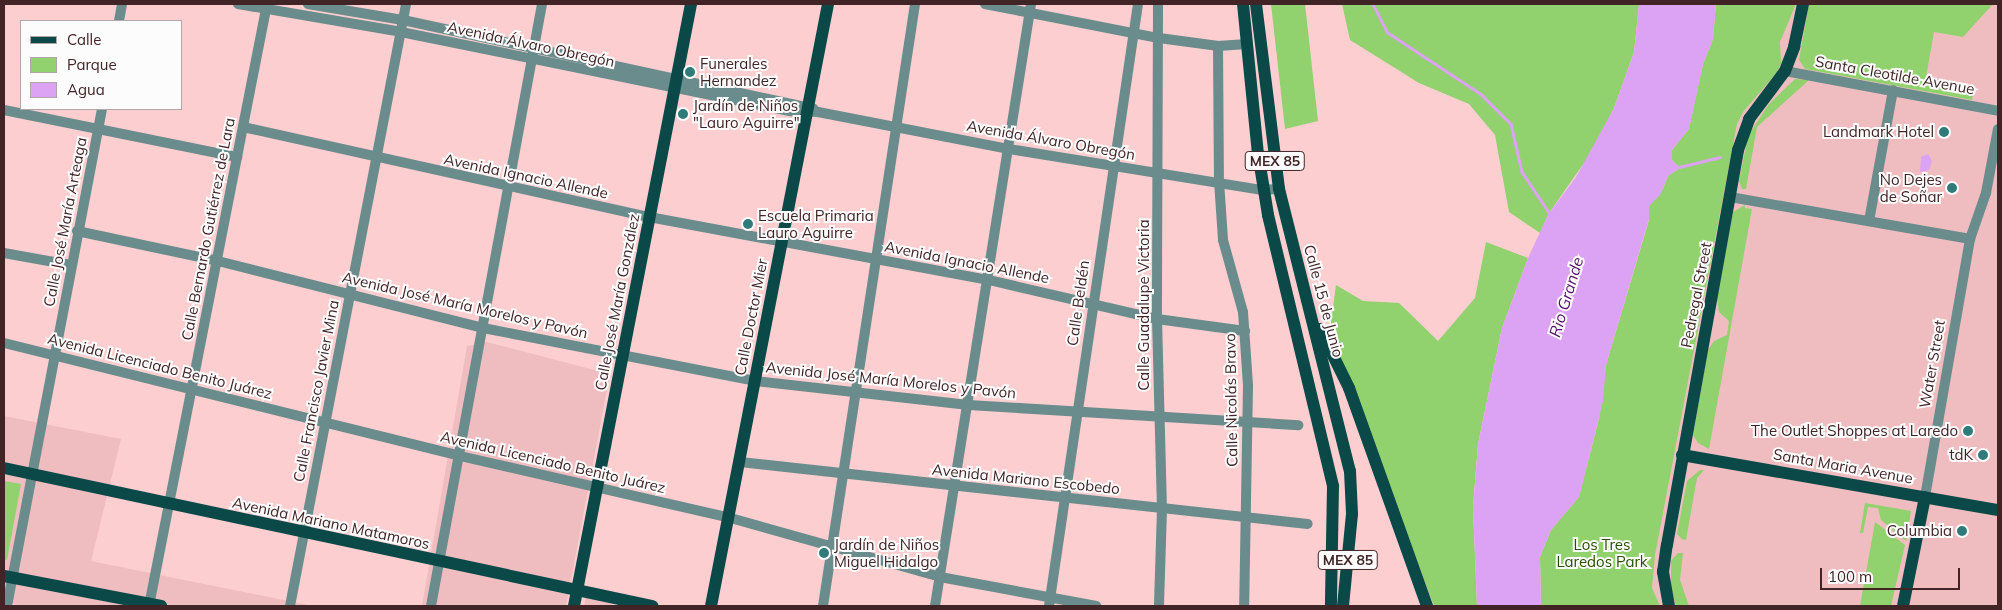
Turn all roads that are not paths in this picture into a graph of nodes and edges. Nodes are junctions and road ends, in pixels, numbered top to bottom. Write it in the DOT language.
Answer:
graph roads {
  1 [pos="122,4"];
  2 [pos="238,4"];
  3 [pos="308,4"];
  4 [pos="406,4"];
  5 [pos="542,4"];
  6 [pos="691,4"];
  7 [pos="828,4"];
  8 [pos="915,4"];
  9 [pos="985,4"];
  10 [pos="1138,4"];
  11 [pos="1158,4"];
  12 [pos="1243,4"];
  13 [pos="1256,4"];
  14 [pos="1803,4"];
  15 [pos="267,6"];
  16 [pos="1031,8"];
  17 [pos="118,20"];
  18 [pos="403,20"];
  19 [pos="401,32"];
  20 [pos="1132,32"];
  21 [pos="1159,38"];
  22 [pos="1247,44"];
  23 [pos="1218,46"];
  24 [pos="532,54"];
  25 [pos="1785,71"];
  26 [pos="677,85"];
  27 [pos="1893,90"];
  28 [pos="4,110"];
  29 [pos="102,110"];
  30 [pos="811,111"];
  31 [pos="1998,111"];
  32 [pos="243,127"];
  33 [pos="98,128"];
  34 [pos="897,128"];
  35 [pos="1998,129"];
  36 [pos="1009,149"];
  37 [pos="237,157"];
  38 [pos="376,159"];
  39 [pos="1114,166"];
  40 [pos="1159,173"];
  41 [pos="1219,181"];
  42 [pos="508,188"];
  43 [pos="1279,189"];
  44 [pos="1263,190"];
  45 [pos="1730,197"];
  46 [pos="649,217"];
  47 [pos="1869,221"];
  48 [pos="77,232"];
  49 [pos="1970,239"];
  50 [pos="781,242"];
  51 [pos="4,252"];
  52 [pos="876,259"];
  53 [pos="218,261"];
  54 [pos="71,265"];
  55 [pos="1280,267"];
  56 [pos="989,280"];
  57 [pos="350,293"];
  58 [pos="1092,302"];
  59 [pos="1312,316"];
  60 [pos="1157,319"];
  61 [pos="483,328"];
  62 [pos="1245,331"];
  63 [pos="4,343"];
  64 [pos="55,356"];
  65 [pos="622,358"];
  66 [pos="755,381"];
  67 [pos="192,390"];
  68 [pos="856,393"];
  69 [pos="969,405"];
  70 [pos="1078,413"];
  71 [pos="1358,415"];
  72 [pos="1159,417"];
  73 [pos="1339,420"];
  74 [pos="326,422"];
  75 [pos="1248,424"];
  76 [pos="1298,425"];
  77 [pos="1682,455"];
  78 [pos="460,456"];
  79 [pos="740,462"];
  80 [pos="4,468"];
  81 [pos="844,473"];
  82 [pos="33,474"];
  83 [pos="956,486"];
  84 [pos="597,487"];
  85 [pos="1066,498"];
  86 [pos="1925,498"];
  87 [pos="169,505"];
  88 [pos="1162,509"];
  89 [pos="1998,510"];
  90 [pos="1246,514"];
  91 [pos="727,517"];
  92 [pos="1308,524"];
  93 [pos="304,534"];
  94 [pos="832,547"];
  95 [pos="439,562"];
  96 [pos="8,576"];
  97 [pos="940,577"];
  98 [pos="577,592"];
  99 [pos="1050,602"];
  100 [pos="8,606"];
  101 [pos="153,606"];
  102 [pos="290,606"];
  103 [pos="431,606"];
  104 [pos="574,606"];
  105 [pos="652,606"];
  106 [pos="711,606"];
  107 [pos="823,606"];
  108 [pos="935,606"];
  109 [pos="1096,606"];
  110 [pos="1159,606"];
  111 [pos="1244,606"];
  112 [pos="1331,606"];
  113 [pos="1342,606"];
  114 [pos="1427,606"];
  115 [pos="1669,606"];
  116 [pos="1903,606"];
  1 -- 17 [label="street"];
  2 -- 15 [label="street, Avenida Álvaro Obregón"];
  3 -- 18 [label="street, Avenida Álvaro Obregón"];
  4 -- 18 [label="street, Calle Francisco Javier Mina"];
  5 -- 24 [label="street"];
  6 -- 26 [label="main road, Calle José María González"];
  7 -- 30 [label="main road, Calle Doctor Mier"];
  8 -- 34 [label="street"];
  9 -- 16 [label="street"];
  10 -- 20 [label="street, Calle Beldén"];
  11 -- 21 [label="street, Calle Guadalupe Victoria"];
  12 -- 22 [label="main road, MEX 85"];
  13 -- 43 [label="main road, Calle 15 de Junio / MEX 85"];
  14 -- 25 [label="main road, Pedregal Street"];
  15 -- 19 [label="street, Avenida Álvaro Obregón"];
  15 -- 32 [label="street, Calle Bernardo Gutiérrez de Lara"];
  16 -- 20 [label="street"];
  16 -- 36 [label="street"];
  18 -- 19 [label="street, Calle Francisco Javier Mina"];
  18 -- 24 [label="street, Avenida Álvaro Obregón"];
  19 -- 24 [label="street, Avenida Álvaro Obregón"];
  19 -- 38 [label="street, Calle Francisco Javier Mina"];
  20 -- 21 [label="street"];
  20 -- 39 [label="street, Calle Beldén"];
  21 -- 23 [label="street"];
  21 -- 40 [label="street, Calle Guadalupe Victoria"];
  22 -- 23 [label="street"];
  22 -- 44 [label="main road, MEX 85"];
  23 -- 41 [label="street, Calle Nicolás Bravo"];
  24 -- 26 [label="street, Avenida Álvaro Obregón"];
  24 -- 42 [label="street"];
  25 -- 27 [label="street, Santa Cleotilde Avenue"];
  25 -- 45 [label="main road, Pedregal Street"];
  26 -- 30 [label="street, Avenida Álvaro Obregón"];
  26 -- 46 [label="main road, Calle José María González"];
  27 -- 31 [label="street, Santa Cleotilde Avenue"];
  27 -- 47 [label="street"];
  28 -- 33 [label="street"];
  29 -- 33 [label="street, Calle José María Arteaga"];
  30 -- 34 [label="street, Avenida Álvaro Obregón"];
  30 -- 50 [label="main road, Calle Doctor Mier"];
  32 -- 37 [label="street, Calle Bernardo Gutiérrez de Lara"];
  32 -- 38 [label="street, Avenida Ignacio Allende"];
  33 -- 37 [label="street"];
  33 -- 48 [label="street, Calle José María Arteaga"];
  34 -- 36 [label="street, Avenida Álvaro Obregón"];
  34 -- 52 [label="street"];
  35 -- 49 [label="street, Water Street"];
  36 -- 39 [label="street, Avenida Álvaro Obregón"];
  36 -- 56 [label="street"];
  37 -- 53 [label="street, Calle Bernardo Gutiérrez de Lara"];
  38 -- 42 [label="street, Avenida Ignacio Allende"];
  38 -- 57 [label="street, Calle Francisco Javier Mina"];
  39 -- 40 [label="street, Avenida Álvaro Obregón"];
  39 -- 58 [label="street, Calle Beldén"];
  40 -- 41 [label="street, Avenida Álvaro Obregón"];
  40 -- 60 [label="street, Calle Guadalupe Victoria"];
  41 -- 44 [label="street, Avenida Álvaro Obregón"];
  41 -- 62 [label="street, Calle Nicolás Bravo"];
  42 -- 46 [label="street, Avenida Ignacio Allende"];
  42 -- 61 [label="street"];
  43 -- 44 [label="street, Avenida Álvaro Obregón"];
  43 -- 59 [label="main road, Calle 15 de Junio / MEX 85"];
  44 -- 55 [label="main road, MEX 85"];
  45 -- 47 [label="street"];
  45 -- 77 [label="main road, Pedregal Street"];
  46 -- 50 [label="street, Avenida Ignacio Allende"];
  46 -- 65 [label="main road, Calle José María González"];
  47 -- 49 [label="street"];
  48 -- 53 [label="street, Avenida José María Morelos y Pavón"];
  48 -- 54 [label="street, Calle José María Arteaga"];
  49 -- 86 [label="street, Water Street"];
  50 -- 52 [label="street, Avenida Ignacio Allende"];
  50 -- 66 [label="main road, Calle Doctor Mier"];
  51 -- 54 [label="street"];
  52 -- 56 [label="street, Avenida Ignacio Allende"];
  52 -- 68 [label="street"];
  53 -- 57 [label="street, Avenida José María Morelos y Pavón"];
  53 -- 67 [label="street, Calle Bernardo Gutiérrez de Lara"];
  54 -- 64 [label="street, Calle José María Arteaga"];
  55 -- 59 [label="main road"];
  55 -- 112 [label="main road, MEX 85"];
  56 -- 58 [label="street, Avenida Ignacio Allende"];
  56 -- 69 [label="street"];
  57 -- 61 [label="street, Avenida José María Morelos y Pavón"];
  57 -- 74 [label="street, Calle Francisco Javier Mina"];
  58 -- 60 [label="street, Avenida Ignacio Allende"];
  58 -- 70 [label="street, Calle Beldén"];
  59 -- 71 [label="main road"];
  59 -- 73 [label="main road, Calle 15 de Junio / MEX 85"];
  60 -- 62 [label="street, Avenida Ignacio Allende"];
  60 -- 72 [label="street, Calle Guadalupe Victoria"];
  61 -- 65 [label="street, Avenida José María Morelos y Pavón"];
  61 -- 78 [label="street"];
  62 -- 75 [label="street, Calle Nicolás Bravo"];
  63 -- 64 [label="street, Avenida Licenciado Benito Juárez"];
  64 -- 67 [label="street, Avenida Licenciado Benito Juárez"];
  64 -- 82 [label="street, Calle José María Arteaga"];
  65 -- 66 [label="street, Avenida José María Morelos y Pavón"];
  65 -- 84 [label="main road, Calle José María González"];
  66 -- 68 [label="street, Avenida José María Morelos y Pavón"];
  66 -- 79 [label="main road, Calle Doctor Mier"];
  67 -- 74 [label="street, Avenida Licenciado Benito Juárez"];
  67 -- 87 [label="street, Calle Bernardo Gutiérrez de Lara"];
  68 -- 69 [label="street, Avenida José María Morelos y Pavón"];
  68 -- 81 [label="street"];
  69 -- 70 [label="street, Avenida José María Morelos y Pavón"];
  69 -- 83 [label="street"];
  70 -- 72 [label="street, Avenida José María Morelos y Pavón"];
  70 -- 85 [label="street, Calle Beldén"];
  71 -- 73 [label="main road"];
  71 -- 114 [label="main road"];
  72 -- 75 [label="street, Avenida José María Morelos y Pavón"];
  72 -- 88 [label="street, Calle Guadalupe Victoria"];
  73 -- 113 [label="main road, Calle 15 de Junio / MEX 85"];
  74 -- 78 [label="street, Avenida Licenciado Benito Juárez"];
  74 -- 93 [label="street, Calle Francisco Javier Mina"];
  75 -- 76 [label="street, Avenida José María Morelos y Pavón"];
  75 -- 90 [label="street, Calle Nicolás Bravo"];
  77 -- 86 [label="main road, Santa Maria Avenue"];
  77 -- 115 [label="main road, Pedregal Street"];
  78 -- 84 [label="street, Avenida Licenciado Benito Juárez"];
  78 -- 95 [label="street"];
  79 -- 81 [label="street, Avenida Mariano Escobedo"];
  79 -- 91 [label="main road, Calle Doctor Mier"];
  80 -- 82 [label="main road, Avenida Mariano Matamoros"];
  81 -- 83 [label="street, Avenida Mariano Escobedo"];
  81 -- 94 [label="street"];
  82 -- 87 [label="main road, Avenida Mariano Matamoros"];
  82 -- 96 [label="street, Calle José María Arteaga"];
  83 -- 85 [label="street, Avenida Mariano Escobedo"];
  83 -- 97 [label="street"];
  84 -- 91 [label="street, Avenida Licenciado Benito Juárez"];
  84 -- 98 [label="main road, Calle José María González"];
  85 -- 88 [label="street, Avenida Mariano Escobedo"];
  85 -- 99 [label="street, Calle Beldén"];
  86 -- 89 [label="main road, Santa Maria Avenue"];
  86 -- 116 [label="main road, Water Street"];
  87 -- 93 [label="main road, Avenida Mariano Matamoros"];
  87 -- 101 [label="street, Calle Bernardo Gutiérrez de Lara"];
  88 -- 90 [label="street, Avenida Mariano Escobedo"];
  88 -- 110 [label="street, Calle Guadalupe Victoria"];
  90 -- 92 [label="street, Avenida Mariano Escobedo"];
  90 -- 111 [label="street, Calle Nicolás Bravo"];
  91 -- 94 [label="street, Avenida Licenciado Benito Juárez"];
  91 -- 106 [label="main road, Calle Doctor Mier"];
  93 -- 95 [label="main road, Avenida Mariano Matamoros"];
  93 -- 102 [label="street, Calle Francisco Javier Mina"];
  94 -- 97 [label="street, Avenida Licenciado Benito Juárez"];
  94 -- 107 [label="street"];
  95 -- 98 [label="main road, Avenida Mariano Matamoros"];
  95 -- 103 [label="street"];
  96 -- 100 [label="street, Calle José María Arteaga"];
  96 -- 101 [label="main road"];
  97 -- 99 [label="street, Avenida Licenciado Benito Juárez"];
  97 -- 108 [label="street"];
  98 -- 104 [label="main road, Calle José María González"];
  98 -- 105 [label="main road, Avenida Mariano Matamoros"];
  99 -- 109 [label="street, Avenida Licenciado Benito Juárez"];
}
